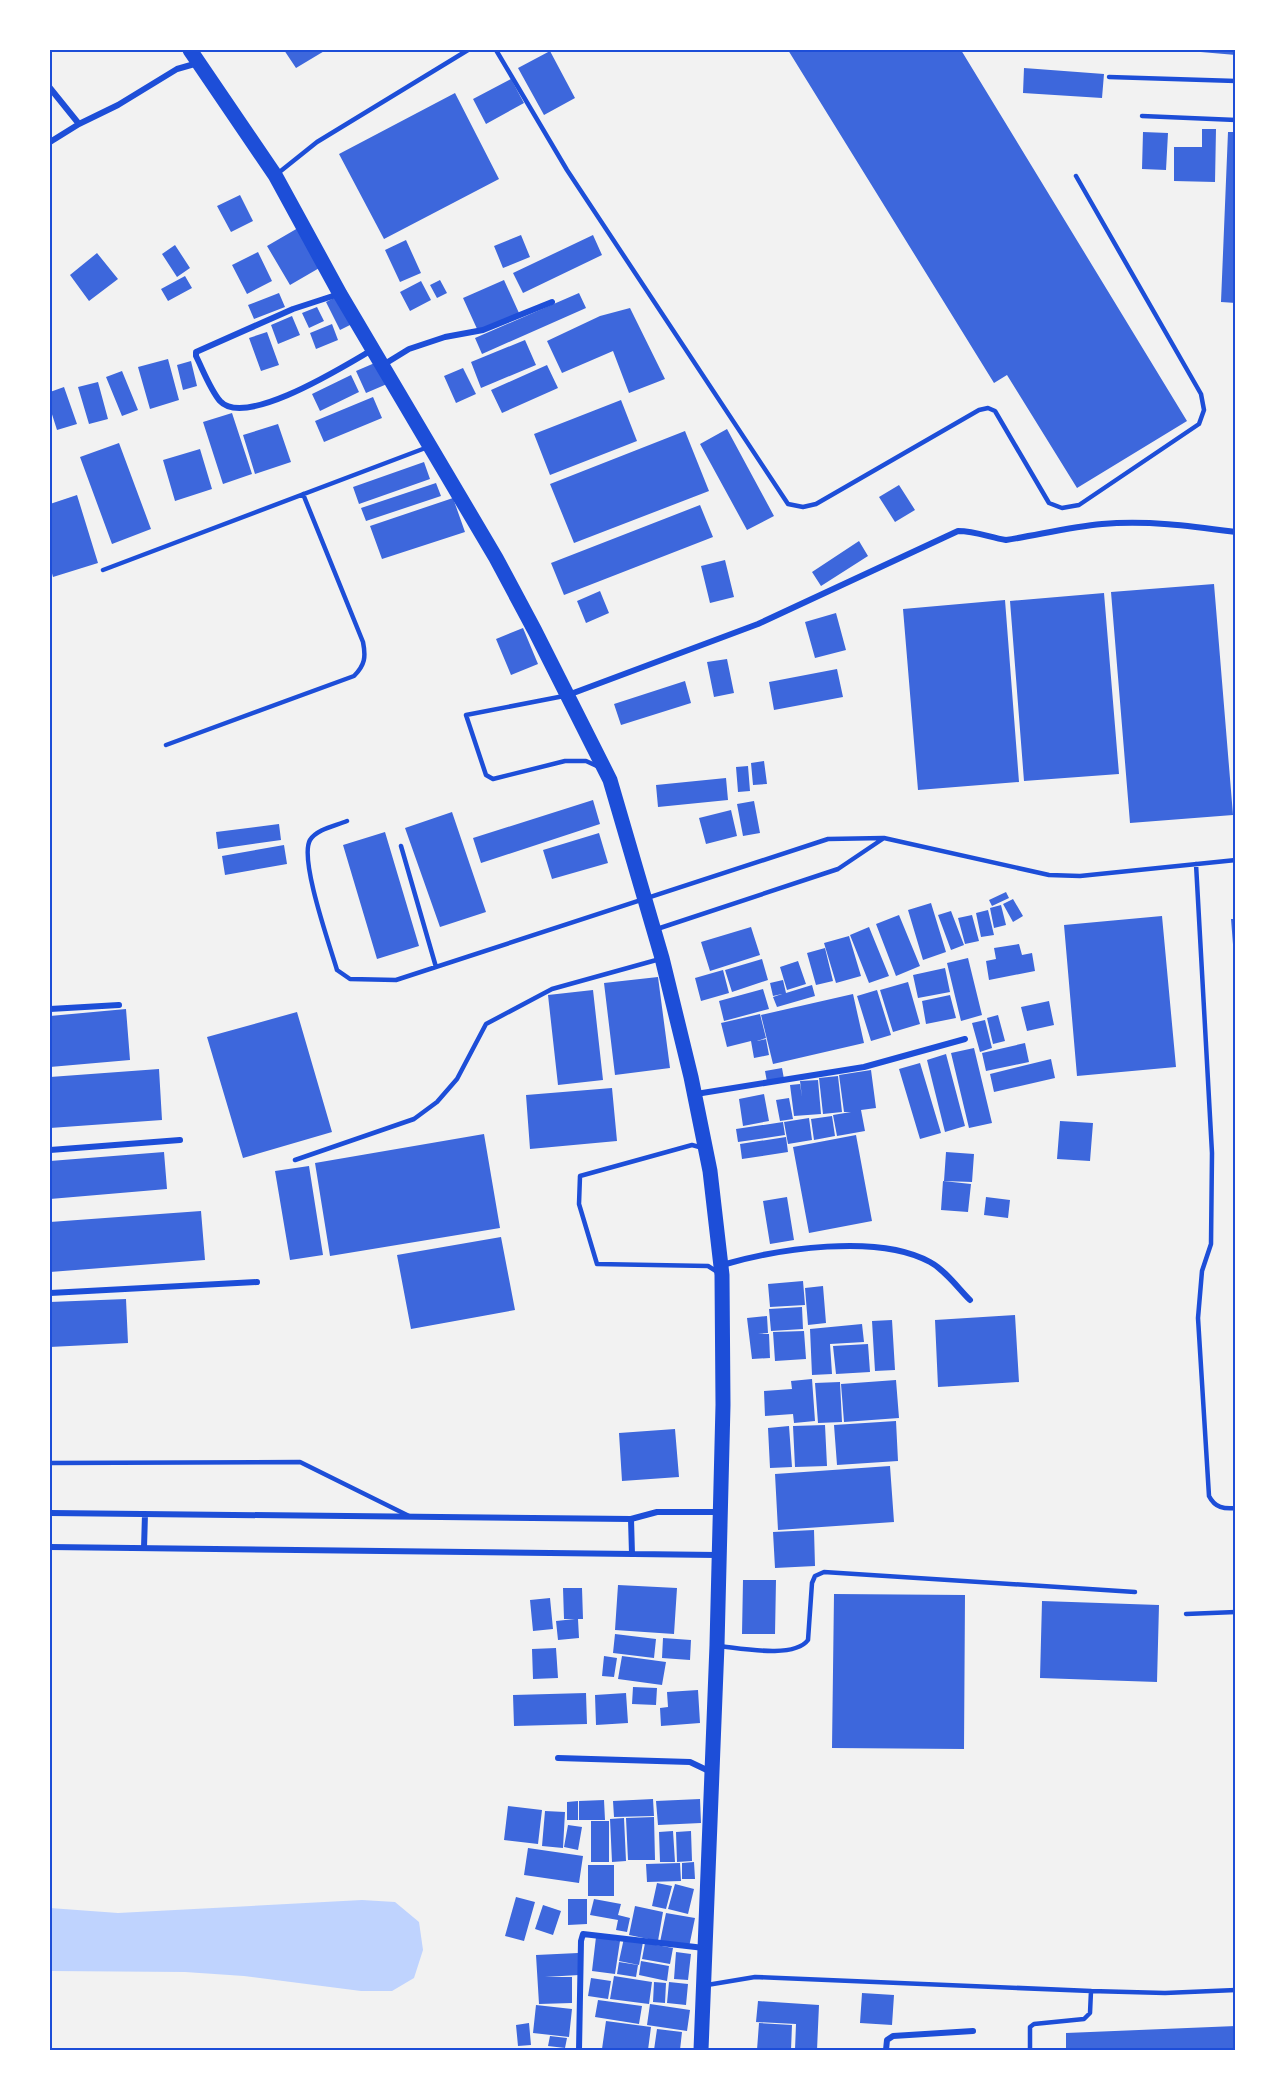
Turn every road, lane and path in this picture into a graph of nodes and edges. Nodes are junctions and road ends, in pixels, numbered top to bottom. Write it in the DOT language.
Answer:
graph roads {
  1 [pos="190,50"];
  2 [pos="468,50"];
  3 [pos="496,50"];
  4 [pos="198,63"];
  5 [pos="1108,77"];
  6 [pos="1236,81"];
  7 [pos="50,88"];
  8 [pos="1142,116"];
  9 [pos="1236,120"];
  10 [pos="79,124"];
  11 [pos="50,142"];
  12 [pos="275,175"];
  13 [pos="1076,176"];
  14 [pos="340,294"];
  15 [pos="552,302"];
  16 [pos="372,350"];
  17 [pos="382,365"];
  18 [pos="430,446"];
  19 [pos="303,494"];
  20 [pos="1236,532"];
  21 [pos="102,570"];
  22 [pos="566,696"];
  23 [pos="166,745"];
  24 [pos="604,770"];
  25 [pos="347,821"];
  26 [pos="884,838"];
  27 [pos="401,846"];
  28 [pos="1236,860"];
  29 [pos="1196,864"];
  30 [pos="646,900"];
  31 [pos="655,930"];
  32 [pos="662,958"];
  33 [pos="436,967"];
  34 [pos="118,1005"];
  35 [pos="50,1009"];
  36 [pos="965,1039"];
  37 [pos="695,1094"];
  38 [pos="180,1140"];
  39 [pos="705,1149"];
  40 [pos="50,1150"];
  41 [pos="295,1160"];
  42 [pos="722,1270"];
  43 [pos="257,1282"];
  44 [pos="50,1293"];
  45 [pos="970,1300"];
  46 [pos="50,1463"];
  47 [pos="1236,1508"];
  48 [pos="720,1512"];
  49 [pos="50,1513"];
  50 [pos="145,1514"];
  51 [pos="412,1517"];
  52 [pos="631,1519"];
  53 [pos="50,1547"];
  54 [pos="144,1548"];
  55 [pos="632,1554"];
  56 [pos="718,1555"];
  57 [pos="1135,1592"];
  58 [pos="1236,1612"];
  59 [pos="1186,1614"];
  60 [pos="717,1646"];
  61 [pos="558,1758"];
  62 [pos="712,1773"];
  63 [pos="706,1948"];
  64 [pos="705,1985"];
  65 [pos="1091,1990"];
  66 [pos="1236,1990"];
  67 [pos="973,2031"];
  68 [pos="579,2050"];
  69 [pos="701,2050"];
  70 [pos="886,2050"];
  71 [pos="1030,2050"];
  1 -- 4 [label="main road"];
  2 -- 12 [label="lane"];
  3 -- 13 [label="lane"];
  4 -- 10 [label="street"];
  4 -- 12 [label="main road"];
  5 -- 6 [label="lane"];
  7 -- 10 [label="street"];
  8 -- 9 [label="lane"];
  10 -- 11 [label="street"];
  12 -- 14 [label="main road"];
  14 -- 16 [label="main road"];
  14 -- 16 [label="street"];
  15 -- 17 [label="street"];
  16 -- 17 [label="main road"];
  17 -- 18 [label="main road"];
  18 -- 19 [label="lane"];
  18 -- 22 [label="main road"];
  19 -- 21 [label="lane"];
  19 -- 23 [label="lane"];
  20 -- 22 [label="street"];
  22 -- 24 [label="main road"];
  22 -- 24 [label="lane"];
  24 -- 30 [label="main road"];
  25 -- 33 [label="lane"];
  26 -- 29 [label="lane"];
  26 -- 30 [label="lane"];
  26 -- 31 [label="lane"];
  27 -- 33 [label="lane"];
  28 -- 29 [label="lane"];
  29 -- 47 [label="lane"];
  30 -- 31 [label="main road"];
  30 -- 33 [label="lane"];
  31 -- 32 [label="main road"];
  32 -- 37 [label="main road"];
  32 -- 41 [label="lane"];
  34 -- 35 [label="street"];
  36 -- 37 [label="street"];
  37 -- 39 [label="main road"];
  38 -- 40 [label="street"];
  39 -- 42 [label="main road"];
  39 -- 42 [label="lane"];
  42 -- 45 [label="street"];
  42 -- 48 [label="main road"];
  43 -- 44 [label="street"];
  46 -- 51 [label="lane"];
  48 -- 52 [label="street"];
  48 -- 56 [label="main road"];
  49 -- 50 [label="street"];
  50 -- 51 [label="street"];
  50 -- 54 [label="street"];
  51 -- 52 [label="street"];
  52 -- 55 [label="street"];
  53 -- 54 [label="street"];
  54 -- 55 [label="street"];
  55 -- 56 [label="street"];
  56 -- 60 [label="main road"];
  57 -- 60 [label="lane"];
  58 -- 59 [label="lane"];
  60 -- 62 [label="main road"];
  61 -- 62 [label="street"];
  62 -- 63 [label="main road"];
  63 -- 64 [label="main road"];
  63 -- 68 [label="street"];
  64 -- 65 [label="lane"];
  64 -- 69 [label="main road"];
  65 -- 66 [label="lane"];
  65 -- 71 [label="lane"];
  67 -- 70 [label="street"];
}
